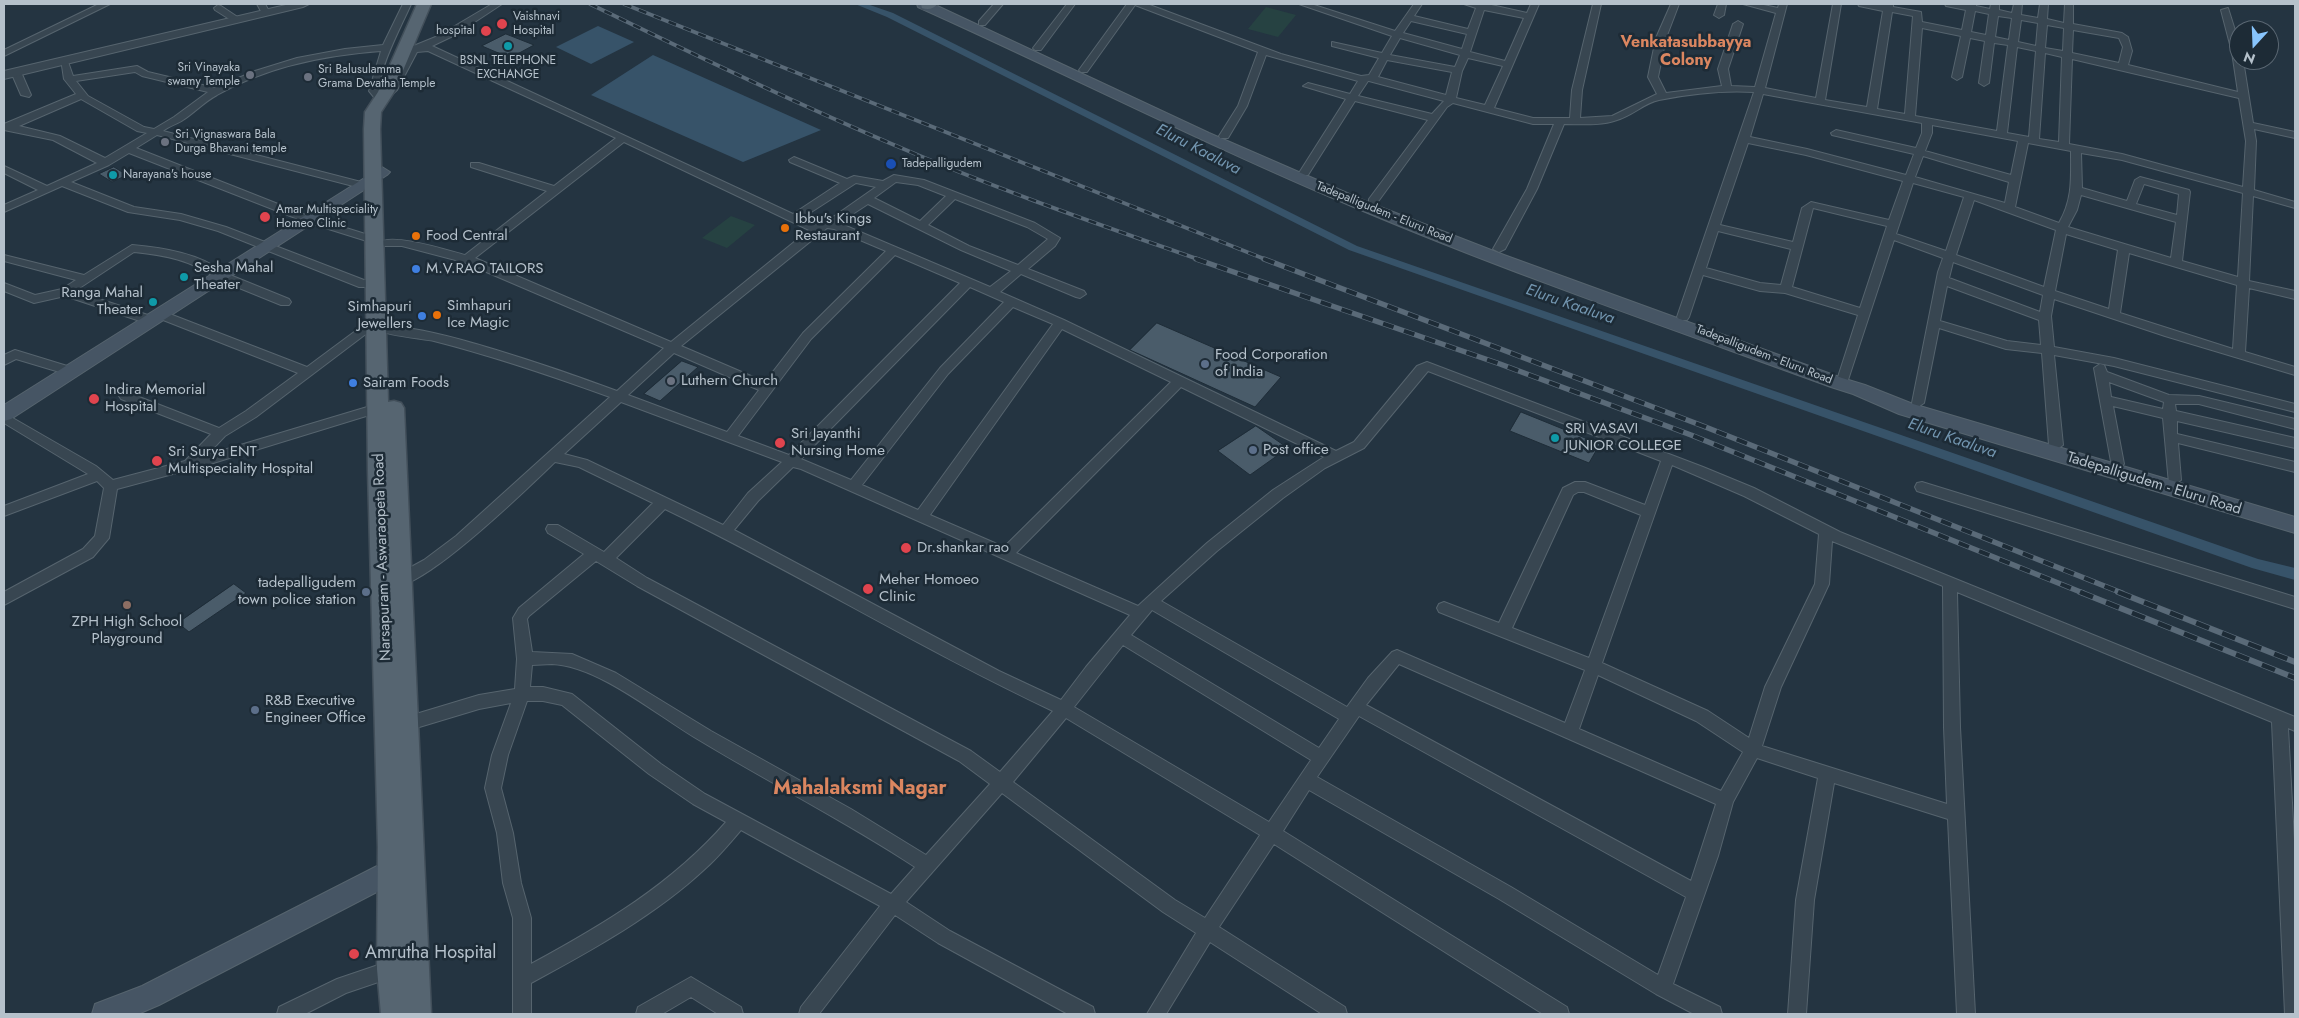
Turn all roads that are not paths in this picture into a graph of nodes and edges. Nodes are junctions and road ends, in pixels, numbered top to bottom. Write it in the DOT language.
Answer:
graph roads {
  1 [pos="106,4"];
  2 [pos="303,4"];
  3 [pos="407,4"];
  4 [pos="424,4"];
  5 [pos="429,4"];
  6 [pos="498,4"];
  7 [pos="930,4"];
  8 [pos="999,4"];
  9 [pos="1072,4"];
  10 [pos="1131,4"];
  11 [pos="1139,4"];
  12 [pos="1303,4"];
  13 [pos="1418,4"];
  14 [pos="1468,4"];
  15 [pos="1536,4"];
  16 [pos="1597,4"];
  17 [pos="1675,4"];
  18 [pos="1722,4"];
  19 [pos="1747,4"];
  20 [pos="1837,4"];
  21 [pos="1862,4"];
  22 [pos="1920,4"];
  23 [pos="1949,4"];
  24 [pos="2018,4"];
  25 [pos="2044,4"];
  26 [pos="2069,4"];
  27 [pos="1482,5"];
  28 [pos="1888,6"];
  29 [pos="1972,6"];
  30 [pos="218,8"];
  31 [pos="263,8"];
  32 [pos="1782,8"];
  33 [pos="1995,8"];
  34 [pos="2225,10"];
  35 [pos="1719,15"];
  36 [pos="1529,16"];
  37 [pos="2017,16"];
  38 [pos="1409,18"];
  39 [pos="1918,19"];
  40 [pos="237,20"];
  41 [pos="2043,21"];
  42 [pos="982,23"];
  43 [pos="1738,24"];
  44 [pos="2068,25"];
  45 [pos="1398,33"];
  46 [pos="1472,33"];
  47 [pos="1967,34"];
  48 [pos="1992,39"];
  49 [pos="1335,44"];
  50 [pos="2015,44"];
  51 [pos="388,48"];
  52 [pos="416,48"];
  53 [pos="1038,48"];
  54 [pos="2042,49"];
  55 [pos="1263,50"];
  56 [pos="4,53"];
  57 [pos="1465,54"];
  58 [pos="2066,55"];
  59 [pos="1384,57"];
  60 [pos="64,60"];
  61 [pos="1507,64"];
  62 [pos="2122,66"];
  63 [pos="1084,70"];
  64 [pos="1457,70"];
  65 [pos="16,72"];
  66 [pos="4,75"];
  67 [pos="1957,77"];
  68 [pos="68,79"];
  69 [pos="1368,79"];
  70 [pos="1984,83"];
  71 [pos="1308,86"];
  72 [pos="1727,88"];
  73 [pos="217,91"];
  74 [pos="1760,91"];
  75 [pos="26,95"];
  76 [pos="82,95"];
  77 [pos="2244,96"];
  78 [pos="1352,97"];
  79 [pos="1662,97"];
  80 [pos="383,98"];
  81 [pos="1450,101"];
  82 [pos="1820,102"];
  83 [pos="1488,110"];
  84 [pos="1872,110"];
  85 [pos="1910,117"];
  86 [pos="1434,118"];
  87 [pos="1927,120"];
  88 [pos="1560,122"];
  89 [pos="1575,122"];
  90 [pos="2249,125"];
  91 [pos="5,128"];
  92 [pos="156,132"];
  93 [pos="1836,133"];
  94 [pos="2002,134"];
  95 [pos="2295,135"];
  96 [pos="1224,136"];
  97 [pos="624,137"];
  98 [pos="2029,139"];
  99 [pos="1744,140"];
  100 [pos="2064,146"];
  101 [pos="2076,148"];
  102 [pos="129,149"];
  103 [pos="1919,152"];
  104 [pos="794,160"];
  105 [pos="105,163"];
  106 [pos="475,165"];
  107 [pos="4,169"];
  108 [pos="1304,173"];
  109 [pos="371,178"];
  110 [pos="1909,179"];
  111 [pos="2015,180"];
  112 [pos="61,182"];
  113 [pos="848,183"];
  114 [pos="885,185"];
  115 [pos="45,190"];
  116 [pos="554,190"];
  117 [pos="2077,190"];
  118 [pos="2248,191"];
  119 [pos="952,196"];
  120 [pos="1970,196"];
  121 [pos="867,199"];
  122 [pos="1373,201"];
  123 [pos="2130,206"];
  124 [pos="2295,206"];
  125 [pos="2009,208"];
  126 [pos="4,209"];
  127 [pos="794,218"];
  128 [pos="308,219"];
  129 [pos="2181,220"];
  130 [pos="829,225"];
  131 [pos="921,226"];
  132 [pos="1715,227"];
  133 [pos="817,228"];
  134 [pos="2062,228"];
  135 [pos="1891,230"];
  136 [pos="379,241"];
  137 [pos="1798,247"];
  138 [pos="264,248"];
  139 [pos="2124,248"];
  140 [pos="1499,249"];
  141 [pos="894,250"];
  142 [pos="1949,255"];
  143 [pos="4,258"];
  144 [pos="467,258"];
  145 [pos="2176,264"];
  146 [pos="1019,270"];
  147 [pos="1700,270"];
  148 [pos="221,276"];
  149 [pos="86,278"];
  150 [pos="1943,280"];
  151 [pos="968,282"];
  152 [pos="2242,282"];
  153 [pos="376,283"];
  154 [pos="4,287"];
  155 [pos="1786,289"];
  156 [pos="66,292"];
  157 [pos="992,292"];
  158 [pos="2047,293"];
  159 [pos="1080,294"];
  160 [pos="2295,295"];
  161 [pos="1012,301"];
  162 [pos="285,302"];
  163 [pos="1864,313"];
  164 [pos="2114,315"];
  165 [pos="1683,317"];
  166 [pos="157,318"];
  167 [pos="2046,318"];
  168 [pos="1060,323"];
  169 [pos="1936,324"];
  170 [pos="383,326"];
  171 [pos="674,346"];
  172 [pos="2049,350"];
  173 [pos="2239,355"];
  174 [pos="2099,359"];
  175 [pos="4,361"];
  176 [pos="2295,371"];
  177 [pos="73,372"];
  178 [pos="308,372"];
  179 [pos="2101,374"];
  180 [pos="1844,377"];
  181 [pos="1179,381"];
  182 [pos="767,388"];
  183 [pos="1872,394"];
  184 [pos="125,396"];
  185 [pos="617,397"];
  186 [pos="2105,400"];
  187 [pos="1918,403"];
  188 [pos="387,405"];
  189 [pos="2169,406"];
  190 [pos="2295,408"];
  191 [pos="4,415"];
  192 [pos="2295,424"];
  193 [pos="220,433"];
  194 [pos="730,437"];
  195 [pos="2171,437"];
  196 [pos="2295,443"];
  197 [pos="2056,445"];
  198 [pos="552,456"];
  199 [pos="1336,457"];
  200 [pos="1668,459"];
  201 [pos="792,460"];
  202 [pos="2118,464"];
  203 [pos="190,465"];
  204 [pos="2295,467"];
  205 [pos="100,475"];
  206 [pos="2174,480"];
  207 [pos="111,486"];
  208 [pos="854,486"];
  209 [pos="1922,487"];
  210 [pos="662,503"];
  211 [pos="4,511"];
  212 [pos="1648,512"];
  213 [pos="2295,514"];
  214 [pos="922,515"];
  215 [pos="2295,525"];
  216 [pos="553,529"];
  217 [pos="1826,531"];
  218 [pos="725,532"];
  219 [pos="1007,553"];
  220 [pos="600,556"];
  221 [pos="392,583"];
  222 [pos="1950,584"];
  223 [pos="4,599"];
  224 [pos="2295,603"];
  225 [pos="1145,608"];
  226 [pos="1444,608"];
  227 [pos="1504,631"];
  228 [pos="1120,636"];
  229 [pos="525,658"];
  230 [pos="1595,667"];
  231 [pos="522,694"];
  232 [pos="1064,708"];
  233 [pos="1353,712"];
  234 [pos="2288,720"];
  235 [pos="406,724"];
  236 [pos="1570,732"];
  237 [pos="1753,750"];
  238 [pos="1322,758"];
  239 [pos="1827,773"];
  240 [pos="1307,780"];
  241 [pos="1000,783"];
  242 [pos="1725,800"];
  243 [pos="1956,814"];
  244 [pos="738,820"];
  245 [pos="1272,834"];
  246 [pos="401,857"];
  247 [pos="927,865"];
  248 [pos="1696,893"];
  249 [pos="892,904"];
  250 [pos="1208,929"];
  251 [pos="2293,943"];
  252 [pos="403,967"];
  253 [pos="521,979"];
  254 [pos="1662,988"];
  255 [pos="105,1014"];
  256 [pos="286,1014"];
  257 [pos="396,1014"];
  258 [pos="416,1014"];
  259 [pos="522,1014"];
  260 [pos="645,1014"];
  261 [pos="734,1014"];
  262 [pos="808,1014"];
  263 [pos="1086,1014"];
  264 [pos="1156,1014"];
  265 [pos="1338,1014"];
  266 [pos="1560,1014"];
  267 [pos="1713,1014"];
  268 [pos="1797,1014"];
  269 [pos="1966,1014"];
  270 [pos="2294,1014"];
  1 -- 56 [label="street"];
  2 -- 31 [label="street"];
  3 -- 51 [label="street"];
  4 -- 80 [label="main road, Narsapuram - Aswaraopeta Road"];
  5 -- 52 [label="street"];
  6 -- 52 [label="street"];
  7 -- 42 [label="main road, Tadepalligudem - Eluru Road"];
  7 -- 183 [label="main road, Tadepalligudem - Eluru Road"];
  8 -- 42 [label="street"];
  9 -- 53 [label="street"];
  10 -- 63 [label="street"];
  11 -- 55 [label="street"];
  12 -- 45 [label="street"];
  13 -- 38 [label="street"];
  14 -- 27 [label="street"];
  15 -- 36 [label="street"];
  16 -- 89 [label="street"];
  17 -- 79 [label="street"];
  18 -- 35 [label="street"];
  19 -- 32 [label="street"];
  20 -- 82 [label="street"];
  21 -- 28 [label="street"];
  22 -- 39 [label="street"];
  23 -- 29 [label="street"];
  24 -- 37 [label="street"];
  25 -- 41 [label="street"];
  26 -- 44 [label="street"];
  27 -- 36 [label="street"];
  27 -- 46 [label="street"];
  28 -- 39 [label="street"];
  28 -- 84 [label="street"];
  29 -- 33 [label="street"];
  29 -- 47 [label="street"];
  30 -- 40 [label="street"];
  31 -- 40 [label="street"];
  32 -- 74 [label="street"];
  33 -- 37 [label="street"];
  33 -- 48 [label="street"];
  34 -- 77 [label="street"];
  36 -- 61 [label="street"];
  37 -- 41 [label="street"];
  37 -- 50 [label="street"];
  38 -- 45 [label="street"];
  38 -- 46 [label="street"];
  39 -- 47 [label="street"];
  39 -- 85 [label="street"];
  40 -- 60 [label="street"];
  41 -- 44 [label="street"];
  41 -- 54 [label="street"];
  42 -- 53 [label="main road, Tadepalligudem - Eluru Road"];
  43 -- 72 [label="street"];
  44 -- 58 [label="street"];
  44 -- 62 [label="street"];
  45 -- 57 [label="street"];
  45 -- 59 [label="street"];
  46 -- 57 [label="street"];
  47 -- 48 [label="street"];
  47 -- 67 [label="street"];
  48 -- 50 [label="street"];
  48 -- 70 [label="street"];
  49 -- 59 [label="street"];
  50 -- 54 [label="street"];
  50 -- 94 [label="street"];
  51 -- 73 [label="street"];
  51 -- 80 [label="street"];
  52 -- 80 [label="street"];
  52 -- 97 [label="street"];
  53 -- 63 [label="main road, Tadepalligudem - Eluru Road"];
  54 -- 58 [label="street"];
  54 -- 98 [label="street"];
  55 -- 69 [label="street"];
  55 -- 96 [label="street"];
  57 -- 61 [label="street"];
  57 -- 64 [label="street"];
  58 -- 62 [label="street"];
  58 -- 100 [label="street"];
  59 -- 64 [label="street"];
  59 -- 69 [label="street"];
  60 -- 65 [label="street"];
  60 -- 68 [label="street"];
  61 -- 83 [label="street"];
  62 -- 77 [label="street"];
  63 -- 96 [label="main road, Tadepalligudem - Eluru Road"];
  64 -- 81 [label="street"];
  65 -- 66 [label="street"];
  65 -- 75 [label="street"];
  68 -- 73 [label="street"];
  68 -- 76 [label="street"];
  69 -- 78 [label="street"];
  69 -- 81 [label="street"];
  71 -- 78 [label="street"];
  72 -- 74 [label="street"];
  72 -- 79 [label="street"];
  73 -- 92 [label="street"];
  74 -- 82 [label="street"];
  74 -- 99 [label="street"];
  76 -- 91 [label="street"];
  76 -- 92 [label="street"];
  77 -- 90 [label="street"];
  78 -- 86 [label="street"];
  78 -- 108 [label="street"];
  79 -- 89 [label="street"];
  80 -- 109 [label="main road, Narsapuram - Aswaraopeta Road"];
  81 -- 83 [label="street"];
  81 -- 86 [label="street"];
  82 -- 84 [label="street"];
  83 -- 88 [label="street"];
  84 -- 85 [label="street"];
  85 -- 87 [label="street"];
  86 -- 122 [label="street"];
  87 -- 94 [label="street"];
  87 -- 103 [label="street"];
  88 -- 89 [label="street"];
  88 -- 140 [label="street"];
  90 -- 95 [label="street"];
  90 -- 118 [label="street"];
  91 -- 105 [label="street"];
  92 -- 102 [label="street"];
  92 -- 109 [label="street"];
  93 -- 103 [label="street"];
  94 -- 98 [label="street"];
  96 -- 108 [label="main road, Tadepalligudem - Eluru Road"];
  97 -- 116 [label="street"];
  97 -- 127 [label="street"];
  98 -- 100 [label="street"];
  98 -- 111 [label="street"];
  99 -- 110 [label="street"];
  99 -- 132 [label="street"];
  100 -- 101 [label="street"];
  101 -- 117 [label="street"];
  101 -- 118 [label="street"];
  102 -- 105 [label="street"];
  102 -- 128 [label="street"];
  103 -- 110 [label="street"];
  103 -- 111 [label="street"];
  104 -- 113 [label="street"];
  105 -- 112 [label="street"];
  106 -- 116 [label="street"];
  107 -- 115 [label="street"];
  108 -- 122 [label="main road, Tadepalligudem - Eluru Road"];
  109 -- 128 [label="main road"];
  109 -- 136 [label="main road, Narsapuram - Aswaraopeta Road"];
  110 -- 120 [label="street"];
  110 -- 135 [label="street"];
  111 -- 125 [label="street"];
  112 -- 115 [label="street"];
  112 -- 138 [label="street"];
  113 -- 114 [label="street"];
  113 -- 127 [label="street"];
  114 -- 119 [label="street"];
  114 -- 121 [label="street"];
  115 -- 126 [label="street"];
  116 -- 144 [label="street"];
  117 -- 123 [label="street"];
  117 -- 134 [label="street"];
  118 -- 124 [label="street"];
  118 -- 152 [label="street"];
  119 -- 131 [label="street"];
  119 -- 146 [label="street"];
  120 -- 125 [label="street"];
  120 -- 142 [label="street"];
  121 -- 130 [label="street"];
  121 -- 131 [label="street"];
  122 -- 140 [label="main road, Tadepalligudem - Eluru Road"];
  123 -- 129 [label="street"];
  123 -- 129 [label="street"];
  125 -- 134 [label="street"];
  127 -- 133 [label="street"];
  128 -- 136 [label="street"];
  128 -- 138 [label="main road"];
  129 -- 145 [label="street"];
  130 -- 133 [label="street"];
  130 -- 141 [label="street"];
  131 -- 146 [label="street"];
  132 -- 137 [label="street"];
  132 -- 147 [label="street"];
  133 -- 171 [label="street"];
  134 -- 139 [label="street"];
  134 -- 158 [label="street"];
  135 -- 137 [label="street"];
  135 -- 142 [label="street"];
  135 -- 163 [label="street"];
  136 -- 144 [label="street"];
  136 -- 153 [label="main road, Narsapuram - Aswaraopeta Road"];
  136 -- 170 [label="main road, Narsapuram - Aswaraopeta Road"];
  137 -- 155 [label="street"];
  138 -- 148 [label="main road"];
  138 -- 153 [label="street"];
  139 -- 145 [label="street"];
  139 -- 164 [label="street"];
  140 -- 165 [label="main road, Tadepalligudem - Eluru Road"];
  141 -- 151 [label="street"];
  141 -- 182 [label="street"];
  142 -- 150 [label="street"];
  142 -- 158 [label="street"];
  143 -- 149 [label="street"];
  144 -- 171 [label="street"];
  145 -- 152 [label="street"];
  146 -- 157 [label="street"];
  146 -- 159 [label="street"];
  147 -- 155 [label="street"];
  147 -- 165 [label="street"];
  148 -- 149 [label="street"];
  148 -- 162 [label="street"];
  148 -- 166 [label="main road"];
  149 -- 156 [label="street"];
  150 -- 167 [label="street"];
  150 -- 169 [label="street"];
  151 -- 157 [label="street"];
  151 -- 201 [label="street"];
  152 -- 160 [label="street"];
  152 -- 173 [label="street"];
  153 -- 170 [label="main road, Narsapuram - Aswaraopeta Road"];
  154 -- 156 [label="street"];
  155 -- 163 [label="street"];
  156 -- 166 [label="street"];
  157 -- 161 [label="street"];
  158 -- 164 [label="street"];
  158 -- 167 [label="street"];
  161 -- 168 [label="street"];
  161 -- 208 [label="street"];
  163 -- 180 [label="street"];
  164 -- 173 [label="street"];
  165 -- 180 [label="main road, Tadepalligudem - Eluru Road"];
  166 -- 177 [label="main road"];
  166 -- 178 [label="street"];
  167 -- 172 [label="street"];
  168 -- 181 [label="street"];
  168 -- 214 [label="street"];
  169 -- 172 [label="street"];
  169 -- 187 [label="street"];
  170 -- 178 [label="street"];
  170 -- 185 [label="street"];
  170 -- 188 [label="main road, Narsapuram - Aswaraopeta Road"];
  171 -- 182 [label="street"];
  171 -- 185 [label="street"];
  172 -- 174 [label="street"];
  172 -- 197 [label="street"];
  173 -- 176 [label="street"];
  174 -- 179 [label="street"];
  174 -- 190 [label="street"];
  175 -- 177 [label="street"];
  177 -- 191 [label="main road"];
  178 -- 193 [label="street"];
  179 -- 186 [label="street"];
  179 -- 189 [label="street"];
  180 -- 183 [label="main road, Tadepalligudem - Eluru Road"];
  181 -- 199 [label="street"];
  181 -- 219 [label="street"];
  182 -- 194 [label="street"];
  183 -- 187 [label="main road, Tadepalligudem - Eluru Road"];
  183 -- 215 [label="main road, Tadepalligudem - Eluru Road"];
  184 -- 193 [label="street"];
  185 -- 194 [label="street"];
  185 -- 198 [label="street"];
  186 -- 189 [label="street"];
  186 -- 202 [label="street"];
  187 -- 197 [label="main road, Tadepalligudem - Eluru Road"];
  188 -- 203 [label="street"];
  188 -- 221 [label="main road, Narsapuram - Aswaraopeta Road"];
  189 -- 192 [label="street"];
  189 -- 195 [label="street"];
  189 -- 196 [label="street"];
  191 -- 205 [label="street"];
  193 -- 203 [label="street"];
  194 -- 201 [label="street"];
  195 -- 204 [label="street"];
  195 -- 206 [label="street"];
  197 -- 202 [label="main road, Tadepalligudem - Eluru Road"];
  198 -- 210 [label="street"];
  198 -- 221 [label="street"];
  199 -- 200 [label="street"];
  199 -- 225 [label="street"];
  200 -- 212 [label="street"];
  200 -- 217 [label="street"];
  201 -- 208 [label="street"];
  201 -- 218 [label="street"];
  202 -- 206 [label="main road, Tadepalligudem - Eluru Road"];
  203 -- 207 [label="street"];
  205 -- 207 [label="street"];
  205 -- 211 [label="street"];
  206 -- 213 [label="main road, Tadepalligudem - Eluru Road"];
  207 -- 223 [label="street"];
  208 -- 214 [label="street"];
  209 -- 224 [label="street"];
  210 -- 218 [label="street"];
  210 -- 220 [label="street"];
  212 -- 227 [label="street"];
  212 -- 230 [label="street"];
  214 -- 219 [label="street"];
  216 -- 220 [label="street"];
  217 -- 222 [label="street"];
  217 -- 237 [label="street"];
  218 -- 232 [label="street"];
  219 -- 225 [label="street"];
  220 -- 229 [label="street"];
  220 -- 241 [label="street"];
  221 -- 235 [label="main road, Narsapuram - Aswaraopeta Road"];
  221 -- 246 [label="main road, Narsapuram - Aswaraopeta Road"];
  222 -- 234 [label="street"];
  222 -- 243 [label="street"];
  225 -- 228 [label="street"];
  225 -- 233 [label="street"];
  226 -- 227 [label="street"];
  227 -- 230 [label="street"];
  228 -- 232 [label="street"];
  228 -- 238 [label="street"];
  229 -- 231 [label="street"];
  229 -- 247 [label="street"];
  230 -- 236 [label="street"];
  230 -- 237 [label="street"];
  231 -- 235 [label="street"];
  231 -- 244 [label="street"];
  231 -- 253 [label="street"];
  232 -- 241 [label="street"];
  232 -- 245 [label="street"];
  233 -- 236 [label="street"];
  233 -- 238 [label="street"];
  233 -- 248 [label="street"];
  234 -- 251 [label="street"];
  235 -- 246 [label="main road, Narsapuram - Aswaraopeta Road"];
  236 -- 242 [label="street"];
  237 -- 239 [label="street"];
  237 -- 242 [label="street"];
  238 -- 240 [label="street"];
  239 -- 243 [label="street"];
  239 -- 268 [label="street"];
  240 -- 245 [label="street"];
  240 -- 254 [label="street"];
  241 -- 247 [label="street"];
  241 -- 250 [label="street"];
  242 -- 248 [label="street"];
  243 -- 269 [label="street"];
  244 -- 249 [label="street"];
  244 -- 253 [label="street"];
  245 -- 250 [label="street"];
  245 -- 266 [label="street"];
  246 -- 252 [label="main road, Narsapuram - Aswaraopeta Road"];
  246 -- 255 [label="main road"];
  247 -- 249 [label="street"];
  248 -- 254 [label="street"];
  249 -- 262 [label="street"];
  249 -- 263 [label="street"];
  250 -- 264 [label="street"];
  250 -- 265 [label="street"];
  251 -- 270 [label="street"];
  252 -- 256 [label="street"];
  252 -- 257 [label="main road, Narsapuram - Aswaraopeta Road"];
  252 -- 258 [label="main road, Narsapuram - Aswaraopeta Road"];
  253 -- 259 [label="street"];
  254 -- 267 [label="street"];
  260 -- 261 [label="street"];
}
